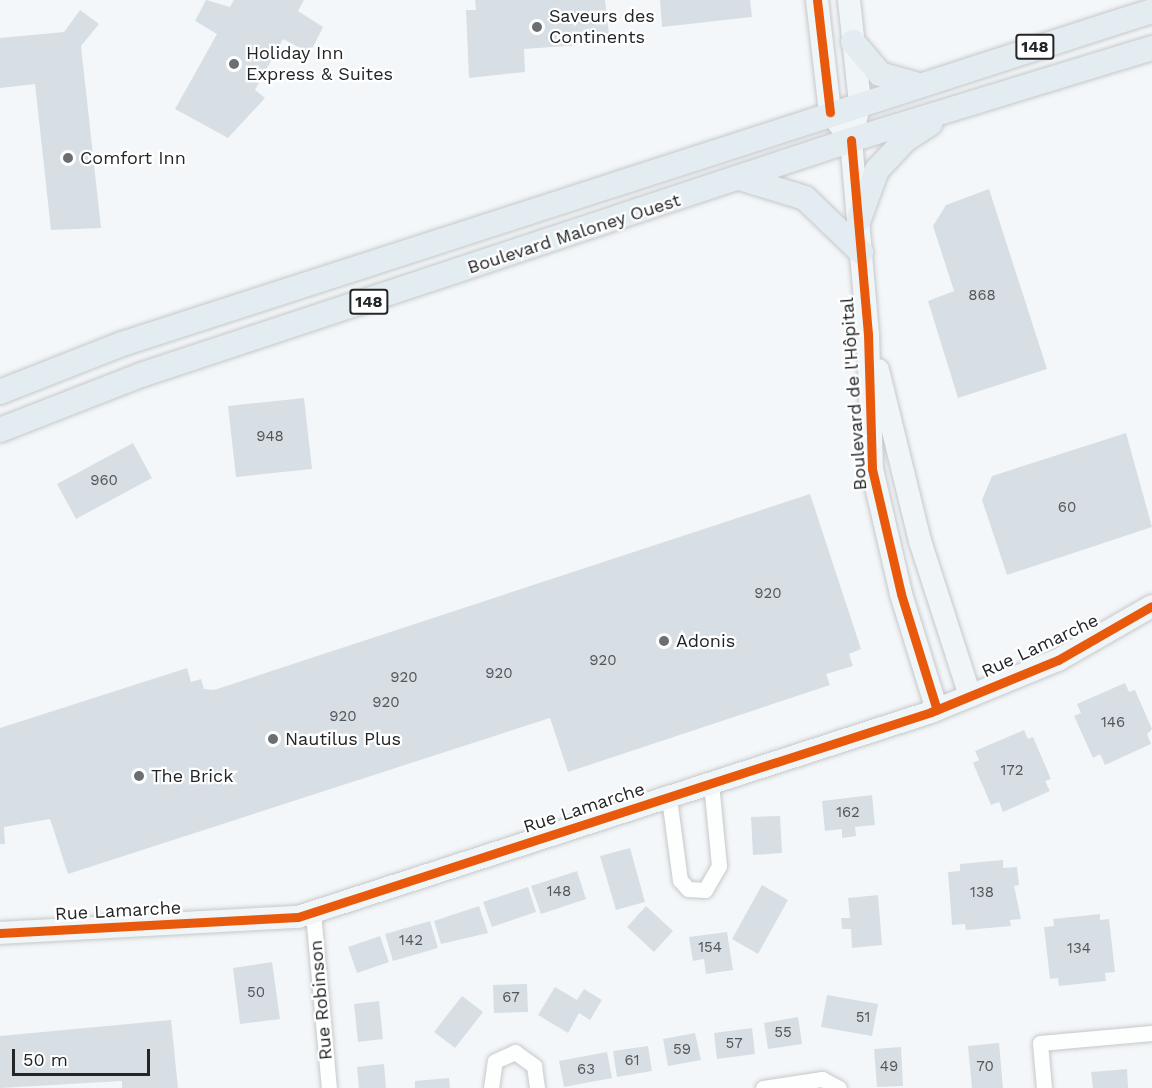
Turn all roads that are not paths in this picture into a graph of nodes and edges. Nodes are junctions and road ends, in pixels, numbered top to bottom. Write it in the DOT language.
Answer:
graph roads {
  1 [pos="817,0"];
  2 [pos="849,0"];
  3 [pos="1152,11"];
  4 [pos="853,42"];
  5 [pos="1152,48"];
  6 [pos="919,84"];
  7 [pos="860,103"];
  8 [pos="952,110"];
  9 [pos="830,112"];
  10 [pos="851,140"];
  11 [pos="740,178"];
  12 [pos="859,219"];
  13 [pos="861,252"];
  14 [pos="321,280"];
  15 [pos="332,314"];
  16 [pos="868,334"];
  17 [pos="0,392"];
  18 [pos="0,430"];
  19 [pos="1152,606"];
  20 [pos="970,696"];
  21 [pos="937,710"];
  22 [pos="711,783"];
  23 [pos="669,798"];
  24 [pos="313,913"];
  25 [pos="0,933"];
  26 [pos="1152,1033"];
  27 [pos="329,1088"];
  28 [pos="491,1088"];
  29 [pos="537,1088"];
  30 [pos="763,1088"];
  31 [pos="839,1088"];
  32 [pos="1044,1088"];
  1 -- 9 [label="street"];
  2 -- 4 [label="street, Boulevard de l'Hôpital"];
  3 -- 6 [label="main road, Boulevard Maloney Ouest / 148"];
  4 -- 6 [label="main road"];
  4 -- 7 [label="street, Boulevard de l'Hôpital"];
  5 -- 8 [label="main road, Boulevard Maloney Ouest / 148"];
  6 -- 7 [label="main road, Boulevard Maloney Ouest / 148"];
  7 -- 9 [label="main road, Boulevard Maloney Ouest / 148"];
  7 -- 10 [label="street, Boulevard de l'Hôpital"];
  8 -- 10 [label="main road, Boulevard Maloney Ouest / 148"];
  8 -- 12 [label="main road"];
  9 -- 10 [label="street"];
  9 -- 14 [label="main road, Boulevard Maloney Ouest / 148"];
  10 -- 11 [label="main road, Boulevard Maloney Ouest / 148"];
  10 -- 12 [label="street, Boulevard de l'Hôpital"];
  11 -- 13 [label="main road"];
  11 -- 15 [label="main road, Boulevard Maloney Ouest / 148"];
  12 -- 13 [label="street, Boulevard de l'Hôpital"];
  13 -- 16 [label="street, Boulevard de l'Hôpital"];
  14 -- 15 [label="main road"];
  14 -- 17 [label="main road, Boulevard Maloney Ouest / 148"];
  15 -- 18 [label="main road, Boulevard Maloney Ouest / 148"];
  16 -- 20 [label="street, Boulevard de l'Hôpital"];
  16 -- 21 [label="street, Boulevard de l'Hôpital"];
  19 -- 20 [label="street, Rue Lamarche"];
  20 -- 21 [label="street, Rue Lamarche"];
  21 -- 22 [label="street, Rue Lamarche"];
  22 -- 23 [label="street, Rue Lamarche"];
  22 -- 23 [label="street, Rue Lamarche"];
  23 -- 24 [label="street, Rue Lamarche"];
  24 -- 25 [label="street, Rue Lamarche"];
  24 -- 27 [label="street, Rue Robinson"];
  26 -- 32 [label="street"];
  28 -- 29 [label="street"];
  30 -- 31 [label="street"];
}
